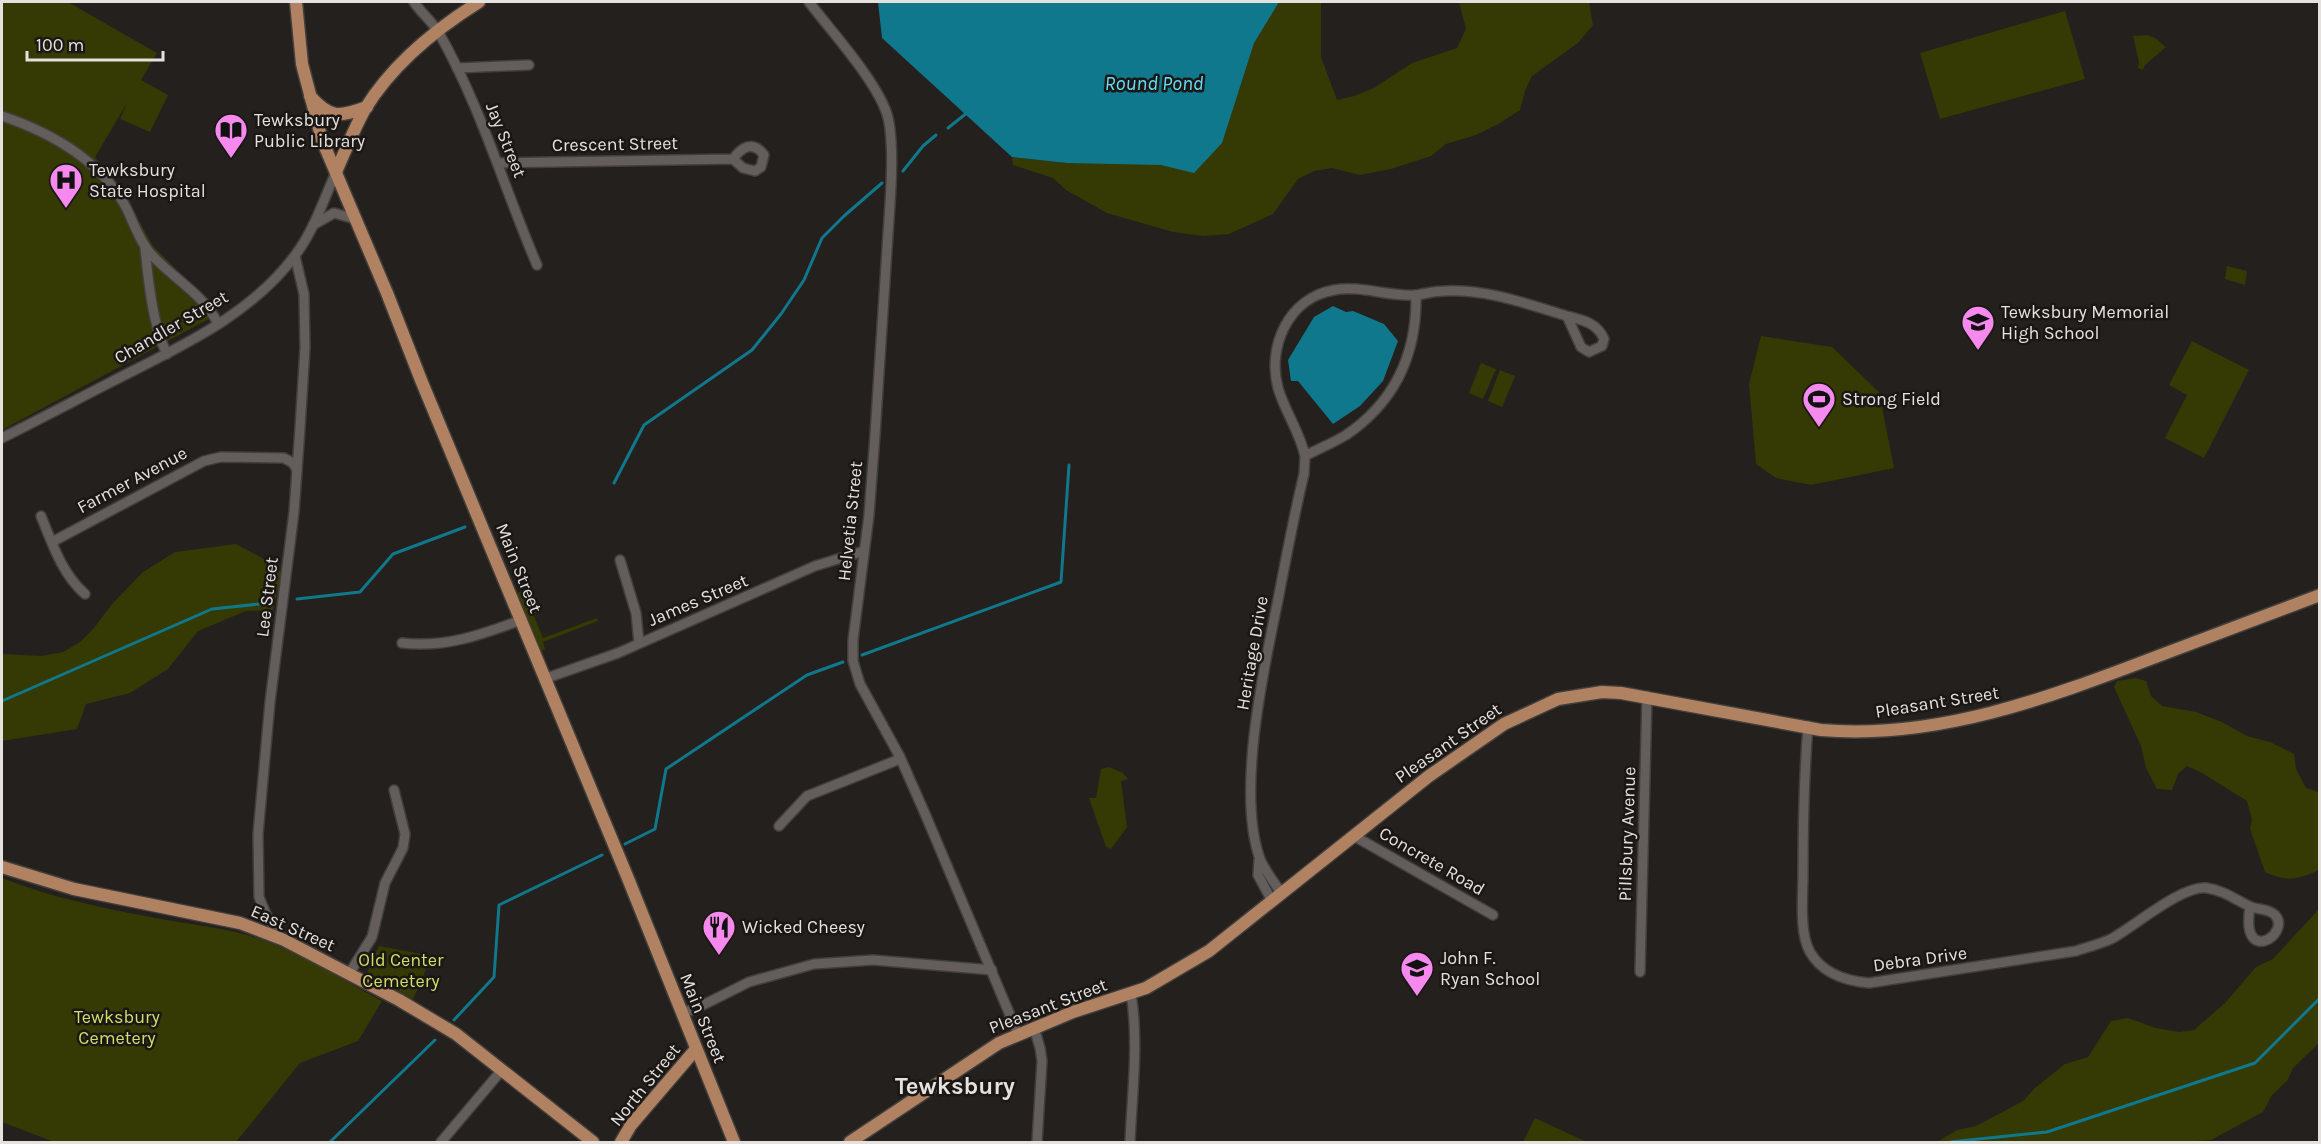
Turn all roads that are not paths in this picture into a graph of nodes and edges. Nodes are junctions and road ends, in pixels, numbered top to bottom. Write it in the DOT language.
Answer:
graph roads {
  1 [pos="296,2"];
  2 [pos="414,2"];
  3 [pos="479,2"];
  4 [pos="809,2"];
  5 [pos="438,31"];
  6 [pos="529,65"];
  7 [pos="457,68"];
  8 [pos="308,94"];
  9 [pos="367,107"];
  10 [pos="2,116"];
  11 [pos="733,159"];
  12 [pos="498,163"];
  13 [pos="336,172"];
  14 [pos="355,219"];
  15 [pos="313,225"];
  16 [pos="145,248"];
  17 [pos="295,256"];
  18 [pos="537,265"];
  19 [pos="1416,295"];
  20 [pos="1564,315"];
  21 [pos="218,324"];
  22 [pos="167,354"];
  23 [pos="2,438"];
  24 [pos="1305,456"];
  25 [pos="297,470"];
  26 [pos="41,516"];
  27 [pos="52,542"];
  28 [pos="864,551"];
  29 [pos="620,560"];
  30 [pos="85,594"];
  31 [pos="2319,595"];
  32 [pos="520,620"];
  33 [pos="402,643"];
  34 [pos="639,643"];
  35 [pos="544,680"];
  36 [pos="1647,696"];
  37 [pos="1808,726"];
  38 [pos="900,759"];
  39 [pos="394,790"];
  40 [pos="779,826"];
  41 [pos="1354,836"];
  42 [pos="2,867"];
  43 [pos="1277,897"];
  44 [pos="2250,907"];
  45 [pos="1493,915"];
  46 [pos="280,938"];
  47 [pos="992,970"];
  48 [pos="1640,972"];
  49 [pos="349,974"];
  50 [pos="1131,994"];
  51 [pos="681,1012"];
  52 [pos="1034,1027"];
  53 [pos="1018,1034"];
  54 [pos="696,1049"];
  55 [pos="501,1071"];
  56 [pos="441,1143"];
  57 [pos="593,1143"];
  58 [pos="621,1143"];
  59 [pos="734,1143"];
  60 [pos="850,1143"];
  61 [pos="1037,1143"];
  62 [pos="1130,1143"];
  1 -- 8 [label="main road, Main Street"];
  2 -- 5 [label="street, Jay Street"];
  3 -- 5 [label="main road, Chandler Street"];
  4 -- 28 [label="street, Helvetia Street"];
  5 -- 7 [label="street, Jay Street"];
  5 -- 9 [label="main road, Chandler Street"];
  6 -- 7 [label="street"];
  7 -- 12 [label="street, Jay Street"];
  8 -- 9 [label="main road"];
  8 -- 13 [label="main road, Main Street"];
  9 -- 13 [label="main road, Chandler Street"];
  10 -- 16 [label="street"];
  11 -- 12 [label="street, Crescent Street"];
  12 -- 18 [label="street, Jay Street"];
  13 -- 14 [label="main road, Main Street"];
  13 -- 15 [label="street, Chandler Street"];
  14 -- 15 [label="street"];
  14 -- 32 [label="main road, Main Street"];
  15 -- 17 [label="street, Chandler Street"];
  16 -- 21 [label="street"];
  16 -- 22 [label="street"];
  17 -- 21 [label="street, Chandler Street"];
  17 -- 25 [label="street, Lee Street"];
  19 -- 20 [label="street, Heritage Drive"];
  19 -- 24 [label="street"];
  19 -- 24 [label="street, Heritage Drive"];
  21 -- 22 [label="street, Chandler Street"];
  22 -- 23 [label="street, Chandler Street"];
  24 -- 43 [label="street, Heritage Drive"];
  25 -- 27 [label="street, Farmer Avenue"];
  25 -- 46 [label="street, Lee Street"];
  26 -- 27 [label="street"];
  27 -- 30 [label="street"];
  28 -- 34 [label="street, James Street"];
  28 -- 38 [label="street, Helvetia Street"];
  29 -- 34 [label="street"];
  31 -- 37 [label="main road, Pleasant Street"];
  32 -- 33 [label="street"];
  32 -- 35 [label="main road, Main Street"];
  34 -- 35 [label="street, James Street"];
  35 -- 51 [label="main road, Main Street"];
  36 -- 37 [label="main road, Pleasant Street"];
  36 -- 41 [label="main road, Pleasant Street"];
  36 -- 48 [label="street, Pillsbury Avenue"];
  37 -- 44 [label="street, Debra Drive"];
  38 -- 40 [label="street"];
  38 -- 47 [label="street, Helvetia Street"];
  39 -- 49 [label="street"];
  41 -- 43 [label="main road, Pleasant Street"];
  41 -- 45 [label="street, Concrete Road"];
  42 -- 46 [label="main road, East Street"];
  43 -- 50 [label="main road, Pleasant Street"];
  46 -- 49 [label="main road, East Street"];
  47 -- 51 [label="street"];
  47 -- 53 [label="street, Helvetia Street"];
  49 -- 55 [label="main road, East Street"];
  50 -- 52 [label="main road, Pleasant Street"];
  50 -- 62 [label="street"];
  51 -- 54 [label="main road, Main Street"];
  52 -- 53 [label="main road, Pleasant Street"];
  52 -- 61 [label="street"];
  53 -- 60 [label="main road, Pleasant Street"];
  54 -- 58 [label="main road, North Street"];
  54 -- 59 [label="main road, Main Street"];
  55 -- 56 [label="street"];
  55 -- 57 [label="main road, East Street"];
}
